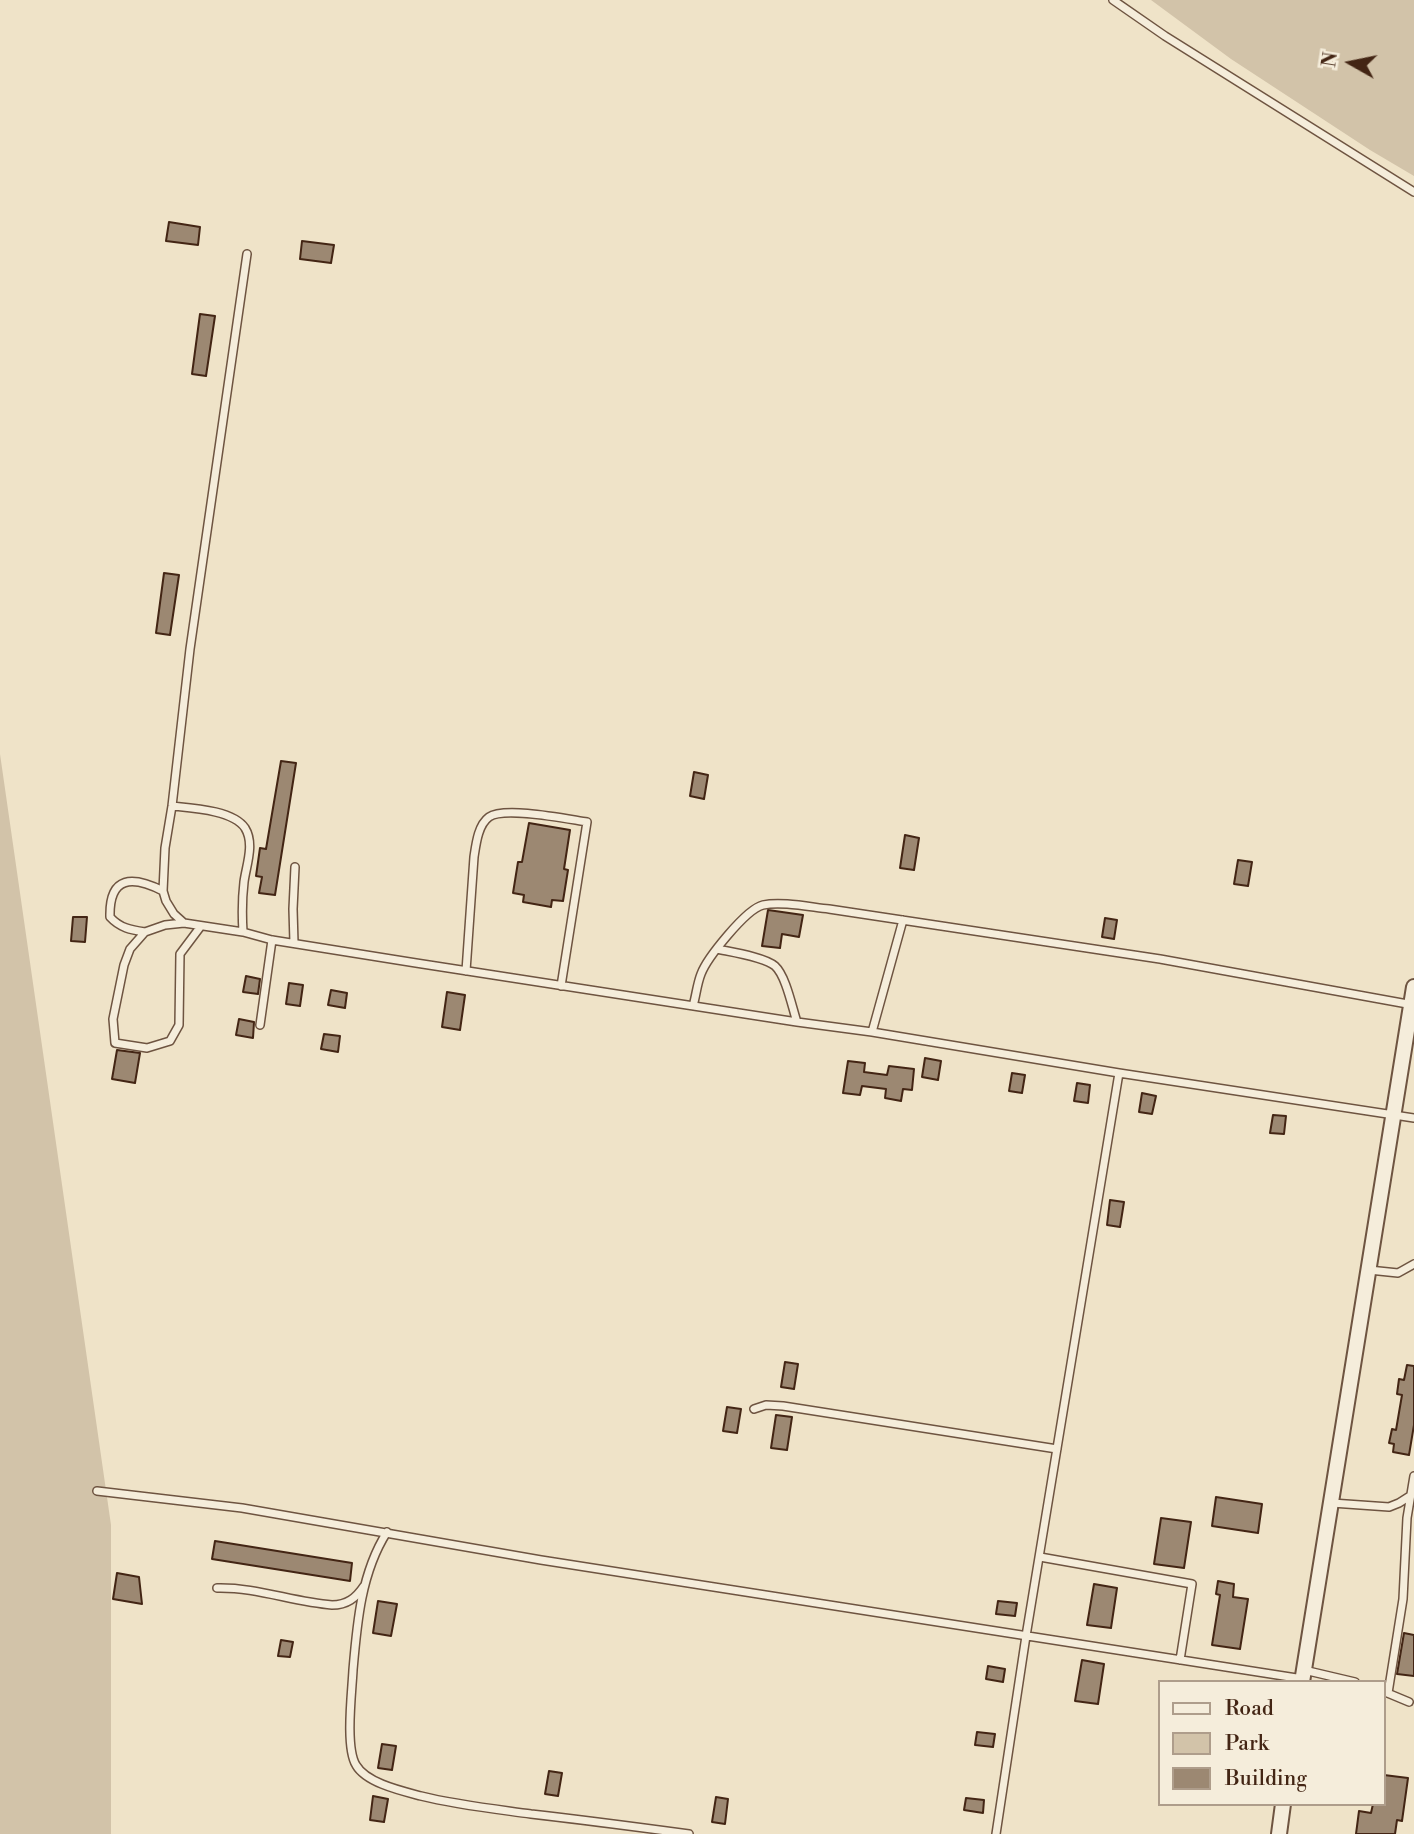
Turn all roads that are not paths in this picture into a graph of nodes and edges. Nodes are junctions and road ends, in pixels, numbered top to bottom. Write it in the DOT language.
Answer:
graph roads {
  1 [pos="1113,0"];
  2 [pos="1414,192"];
  3 [pos="247,254"];
  4 [pos="172,806"];
  5 [pos="295,867"];
  6 [pos="163,891"];
  7 [pos="903,920"];
  8 [pos="184,923"];
  9 [pos="201,926"];
  10 [pos="145,932"];
  11 [pos="243,932"];
  12 [pos="272,940"];
  13 [pos="294,943"];
  14 [pos="717,949"];
  15 [pos="466,971"];
  16 [pos="561,986"];
  17 [pos="1414,987"];
  18 [pos="1413,1005"];
  19 [pos="694,1006"];
  20 [pos="796,1022"];
  21 [pos="260,1025"];
  22 [pos="872,1032"];
  23 [pos="1119,1073"];
  24 [pos="1393,1115"];
  25 [pos="1414,1118"];
  26 [pos="1414,1264"];
  27 [pos="1368,1270"];
  28 [pos="754,1409"];
  29 [pos="1057,1449"];
  30 [pos="1414,1476"];
  31 [pos="97,1491"];
  32 [pos="1410,1496"];
  33 [pos="1332,1503"];
  34 [pos="387,1532"];
  35 [pos="1040,1557"];
  36 [pos="365,1585"];
  37 [pos="216,1588"];
  38 [pos="1026,1636"];
  39 [pos="1180,1660"];
  40 [pos="1303,1677"];
  41 [pos="1334,1680"];
  42 [pos="1386,1693"];
  43 [pos="1409,1702"];
  44 [pos="1283,1806"];
  45 [pos="1280,1833"];
  46 [pos="689,1834"];
  47 [pos="996,1834"];
  1 -- 2 [label="lane"];
  3 -- 4 [label="lane"];
  4 -- 6 [label="lane"];
  4 -- 11 [label="lane"];
  5 -- 13 [label="lane"];
  6 -- 8 [label="lane"];
  6 -- 10 [label="lane"];
  7 -- 14 [label="lane"];
  7 -- 18 [label="lane"];
  7 -- 22 [label="lane"];
  8 -- 9 [label="lane"];
  8 -- 10 [label="lane"];
  9 -- 10 [label="lane"];
  9 -- 11 [label="lane"];
  11 -- 12 [label="lane"];
  12 -- 13 [label="lane"];
  12 -- 21 [label="lane"];
  13 -- 15 [label="lane"];
  14 -- 19 [label="lane"];
  14 -- 20 [label="lane"];
  15 -- 16 [label="lane"];
  15 -- 16 [label="lane"];
  16 -- 19 [label="lane"];
  17 -- 18 [label="street"];
  18 -- 24 [label="street"];
  19 -- 20 [label="lane"];
  20 -- 22 [label="lane"];
  22 -- 23 [label="lane"];
  23 -- 24 [label="lane"];
  23 -- 29 [label="lane"];
  24 -- 25 [label="lane"];
  24 -- 27 [label="street"];
  26 -- 27 [label="lane"];
  27 -- 33 [label="street"];
  28 -- 29 [label="lane"];
  29 -- 35 [label="lane"];
  30 -- 32 [label="lane"];
  31 -- 34 [label="lane"];
  32 -- 33 [label="lane"];
  32 -- 42 [label="lane"];
  33 -- 40 [label="street"];
  34 -- 36 [label="lane"];
  34 -- 38 [label="lane"];
  35 -- 38 [label="lane"];
  35 -- 39 [label="lane"];
  36 -- 37 [label="lane"];
  36 -- 46 [label="lane"];
  38 -- 39 [label="lane"];
  38 -- 47 [label="lane"];
  39 -- 40 [label="lane"];
  40 -- 41 [label="lane"];
  42 -- 43 [label="lane"];
  44 -- 45 [label="street"];
}
